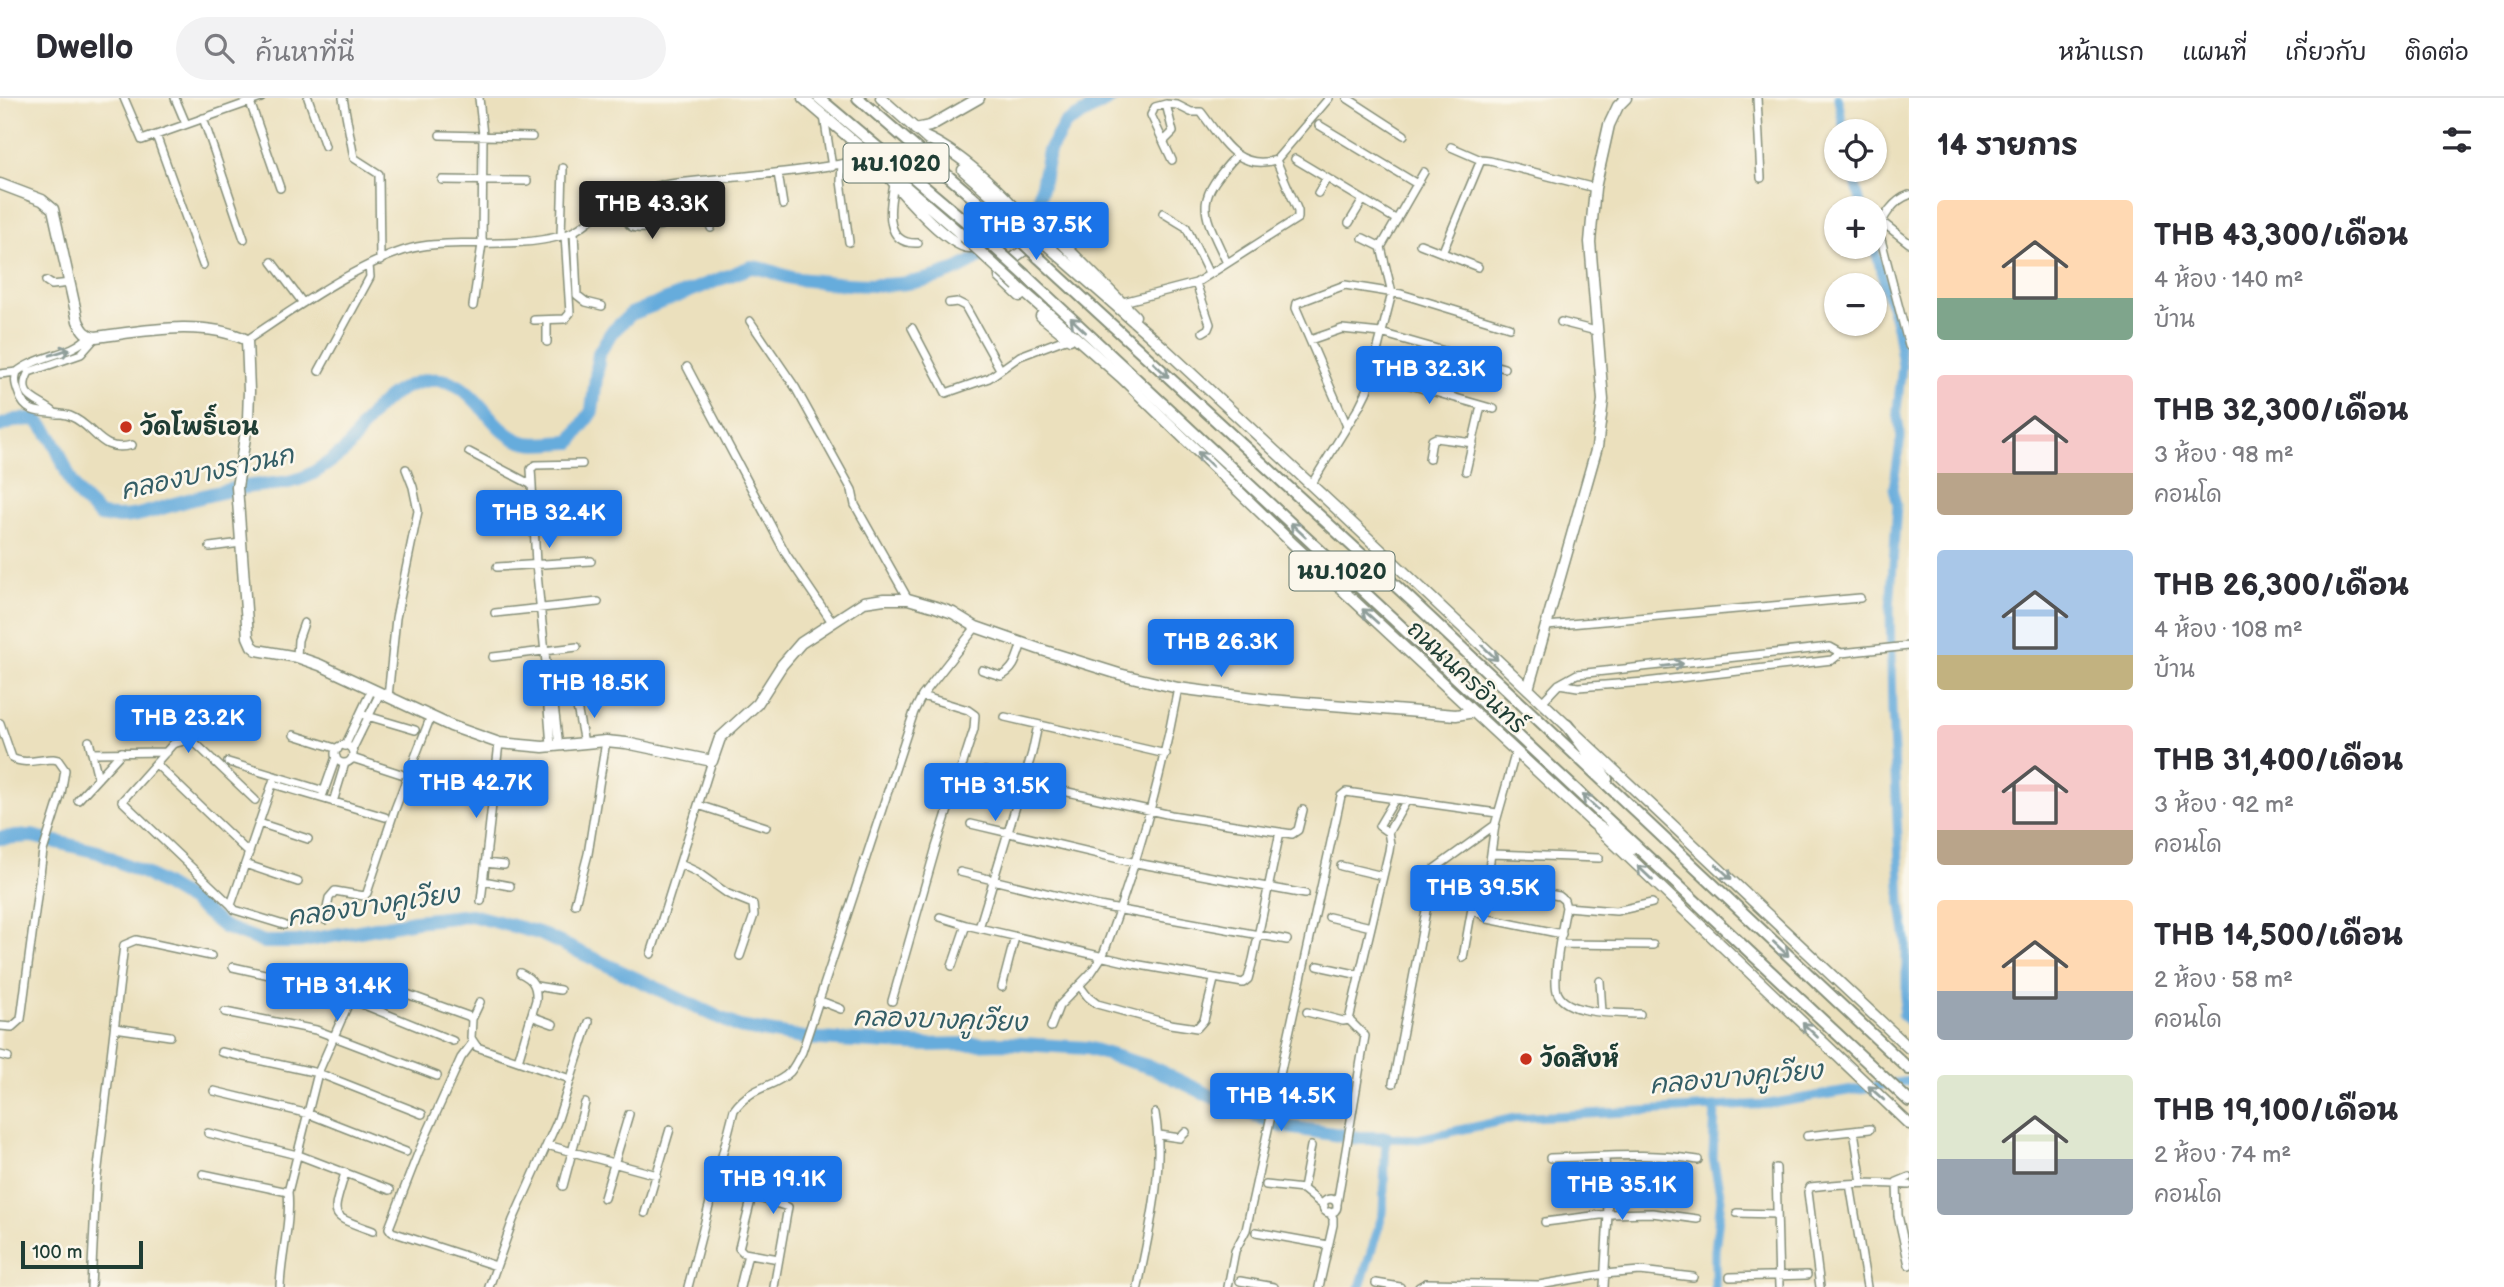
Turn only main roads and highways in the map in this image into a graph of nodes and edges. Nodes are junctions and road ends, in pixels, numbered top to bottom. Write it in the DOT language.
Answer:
graph roads {
  1 [pos="803,98"];
  2 [pos="820,98"];
  3 [pos="858,98"];
  4 [pos="881,98"];
  5 [pos="979,98"];
  6 [pos="1622,99"];
  7 [pos="915,129"];
  8 [pos="925,137"];
  9 [pos="875,160"];
  10 [pos="0,184"];
  11 [pos="1164,348"];
  12 [pos="1121,377"];
  13 [pos="1528,690"];
  14 [pos="1474,712"];
  15 [pos="1567,725"];
  16 [pos="1624,802"];
  17 [pos="1592,822"];
  18 [pos="1658,865"];
  19 [pos="1909,1048"];
  20 [pos="1909,1069"];
  21 [pos="1909,1101"];
  22 [pos="1909,1124"];
  1 -- 9 [label="main road, ถนนนครอินทร์ / นบ.1020"];
  18 -- 2 [label="main road, ถนนนครอินทร์ / นบ.1020, one-way, bridge"];
  3 -- 16 [label="main road, ถนนนครอินทร์ / นบ.1020, one-way, bridge"];
  4 -- 7 [label="main road, ถนนนครอินทร์ / นบ.1020"];
  5 -- 7 [label="main road"];
  6 -- 13 [label="main road"];
  7 -- 8 [label="main road, ถนนนครอินทร์ / นบ.1020"];
  8 -- 9 [label="main road"];
  8 -- 11 [label="main road, ถนนนครอินทร์ / นบ.1020, bridge"];
  9 -- 12 [label="main road, ถนนนครอินทร์ / นบ.1020, bridge"];
  10 -- 14 [label="main road"];
  11 -- 12 [label="main road"];
  11 -- 13 [label="main road, ถนนนครอินทร์ / นบ.1020, one-way"];
  14 -- 12 [label="main road, ถนนนครอินทร์ / นบ.1020, one-way"];
  13 -- 15 [label="main road, ถนนนครอินทร์ / นบ.1020"];
  14 -- 17 [label="main road, ถนนนครอินทร์ / นบ.1020"];
  15 -- 16 [label="main road"];
  15 -- 19 [label="main road, ถนนนครอินทร์ / นบ.1020, one-way"];
  16 -- 20 [label="main road, ถนนนครอินทร์ / นบ.1020, one-way"];
  17 -- 18 [label="main road"];
  22 -- 17 [label="main road, ถนนนครอินทร์ / นบ.1020, one-way"];
  18 -- 21 [label="main road, ถนนนครอินทร์ / นบ.1020"];
}
